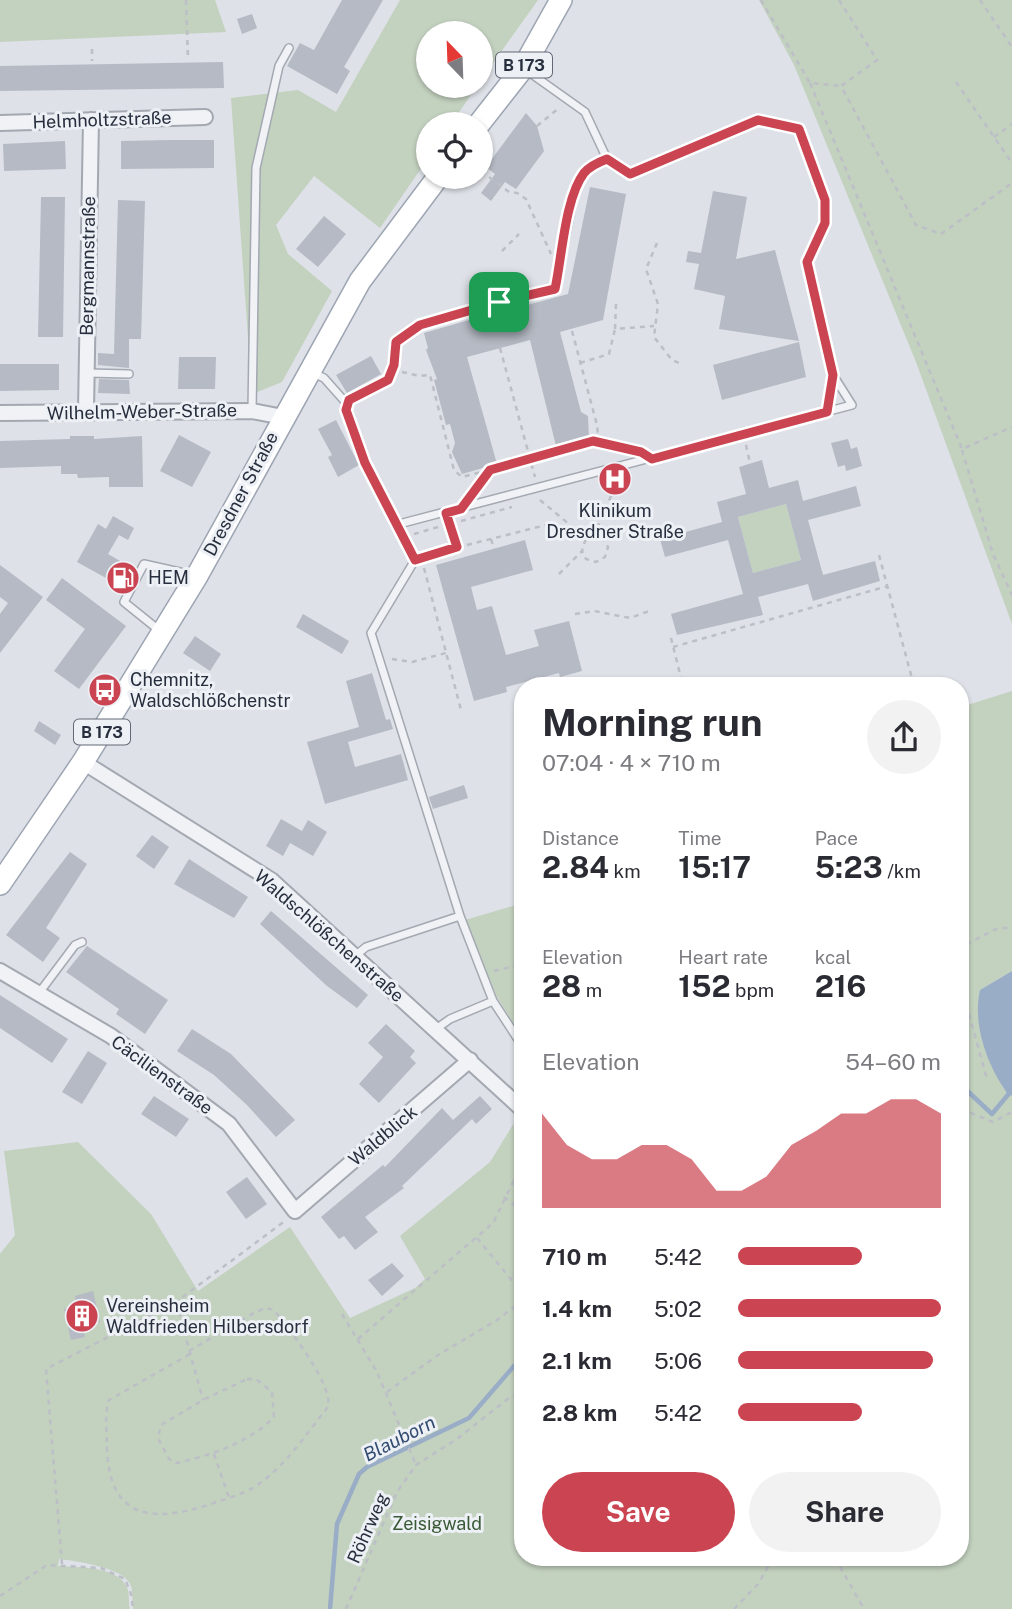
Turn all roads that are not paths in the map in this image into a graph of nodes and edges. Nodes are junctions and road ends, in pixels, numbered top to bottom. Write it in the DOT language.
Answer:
graph roads {
  1 [pos="561,0"];
  2 [pos="289,48"];
  3 [pos="523,68"];
  4 [pos="488,112"];
  5 [pos="205,117"];
  6 [pos="91,120"];
  7 [pos="0,123"];
  8 [pos="607,159"];
  9 [pos="429,189"];
  10 [pos="308,371"];
  11 [pos="86,373"];
  12 [pos="129,374"];
  13 [pos="833,375"];
  14 [pos="348,405"];
  15 [pos="86,411"];
  16 [pos="252,411"];
  17 [pos="827,412"];
  18 [pos="0,414"];
  19 [pos="283,417"];
  20 [pos="446,513"];
  21 [pos="399,524"];
  22 [pos="418,559"];
  23 [pos="197,576"];
  24 [pos="162,632"];
  25 [pos="83,762"];
  26 [pos="0,884"];
  27 [pos="460,916"];
  28 [pos="82,942"];
  29 [pos="354,957"];
  30 [pos="0,971"];
  31 [pos="38,994"];
  32 [pos="493,1001"];
  33 [pos="435,1030"];
  34 [pos="514,1033"];
  35 [pos="470,1060"];
  36 [pos="514,1102"];
  37 [pos="295,1211"];
  1 -- 3 [label="main road, B 173"];
  2 -- 16 [label="lane"];
  3 -- 4 [label="main road, B 173"];
  3 -- 8 [label="lane"];
  5 -- 6 [label="street, Helmholtzstraße"];
  6 -- 7 [label="street, Helmholtzstraße"];
  6 -- 11 [label="street, Bergmannstraße"];
  8 -- 13 [label="lane"];
  8 -- 14 [label="lane"];
  9 -- 10 [label="main road, Dresdner Straße / B 173"];
  10 -- 14 [label="lane"];
  10 -- 19 [label="main road, Dresdner Straße / B 173"];
  11 -- 12 [label="lane"];
  11 -- 15 [label="street, Bergmannstraße"];
  13 -- 17 [label="lane"];
  13 -- 17 [label="lane"];
  14 -- 21 [label="lane"];
  15 -- 16 [label="street, Wilhelm-Weber-Straße"];
  15 -- 18 [label="street, Wilhelm-Weber-Straße"];
  16 -- 19 [label="street, Wilhelm-Weber-Straße"];
  17 -- 20 [label="lane"];
  19 -- 23 [label="main road, Dresdner Straße / B 173"];
  20 -- 21 [label="lane"];
  20 -- 22 [label="lane"];
  21 -- 22 [label="lane"];
  22 -- 27 [label="lane"];
  23 -- 24 [label="main road, Dresdner Straße / B 173"];
  23 -- 24 [label="lane"];
  24 -- 25 [label="main road, Dresdner Straße / B 173"];
  25 -- 26 [label="main road, Dresdner Straße / B 173"];
  25 -- 29 [label="street, Waldschlößchenstraße"];
  27 -- 29 [label="lane"];
  27 -- 32 [label="lane"];
  28 -- 31 [label="lane"];
  29 -- 33 [label="street, Waldschlößchenstraße"];
  30 -- 31 [label="street, Cäcilienstraße"];
  31 -- 37 [label="street, Cäcilienstraße"];
  32 -- 33 [label="lane"];
  32 -- 34 [label="lane"];
  33 -- 35 [label="street, Waldschlößchenstraße"];
  35 -- 36 [label="street, Waldschlößchenstraße"];
  35 -- 37 [label="street, Waldblick"];
}
